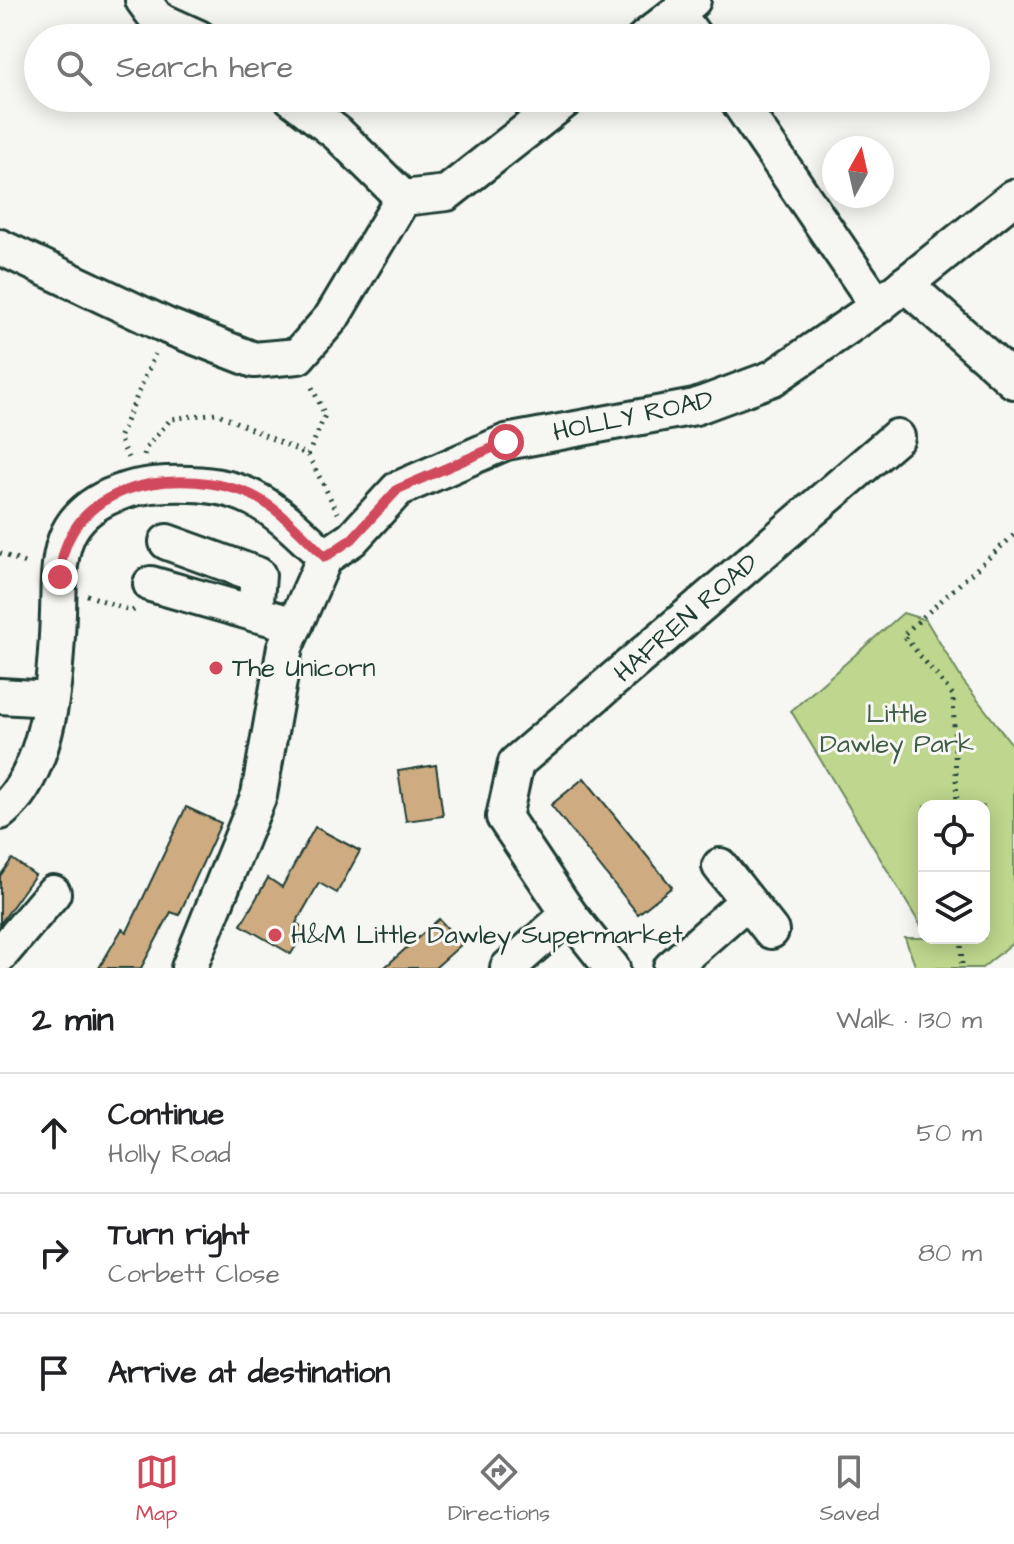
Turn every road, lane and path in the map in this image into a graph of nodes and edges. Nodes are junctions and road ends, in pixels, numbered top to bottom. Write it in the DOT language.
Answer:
graph roads {
  1 [pos="143,0"];
  2 [pos="168,24"];
  3 [pos="310,112"];
  4 [pos="550,112"];
  5 [pos="746,112"];
  6 [pos="403,198"];
  7 [pos="1011,204"];
  8 [pos="0,247"];
  9 [pos="905,284"];
  10 [pos="878,306"];
  11 [pos="167,326"];
  12 [pos="298,356"];
  13 [pos="1014,381"];
  14 [pos="897,437"];
  15 [pos="308,455"];
  16 [pos="139,484"];
  17 [pos="1014,535"];
  18 [pos="167,542"];
  19 [pos="338,548"];
  20 [pos="151,584"];
  21 [pos="59,585"];
  22 [pos="255,614"];
  23 [pos="295,625"];
  24 [pos="0,696"];
  25 [pos="51,699"];
  26 [pos="957,800"];
  27 [pos="0,812"];
  28 [pos="720,866"];
  29 [pos="53,893"];
  30 [pos="747,901"];
  31 [pos="569,914"];
  32 [pos="771,931"];
  33 [pos="961,944"];
  34 [pos="0,955"];
  35 [pos="189,968"];
  36 [pos="508,968"];
  37 [pos="612,968"];
  38 [pos="671,968"];
  39 [pos="962,968"];
  1 -- 2 [label="street"];
  3 -- 6 [label="street"];
  4 -- 6 [label="street"];
  5 -- 10 [label="street"];
  6 -- 12 [label="street"];
  7 -- 9 [label="street, HOLLY ROAD"];
  8 -- 11 [label="street"];
  9 -- 10 [label="street, HOLLY ROAD"];
  9 -- 13 [label="street"];
  10 -- 19 [label="street, HOLLY ROAD"];
  11 -- 12 [label="street"];
  11 -- 16 [label="path"];
  12 -- 15 [label="path"];
  14 -- 31 [label="street, HAFREN ROAD"];
  15 -- 16 [label="path"];
  15 -- 19 [label="path"];
  16 -- 19 [label="street"];
  16 -- 21 [label="street"];
  17 -- 26 [label="path"];
  18 -- 22 [label="street"];
  19 -- 23 [label="street, HOLLY ROAD"];
  20 -- 21 [label="path"];
  20 -- 22 [label="street"];
  21 -- 25 [label="street"];
  22 -- 23 [label="street"];
  23 -- 35 [label="street, HOLLY ROAD"];
  24 -- 25 [label="street"];
  25 -- 27 [label="street"];
  28 -- 30 [label="street"];
  29 -- 34 [label="street"];
  30 -- 32 [label="street"];
  30 -- 38 [label="street"];
  31 -- 36 [label="street"];
  31 -- 37 [label="street"];
  33 -- 39 [label="path"];
}
